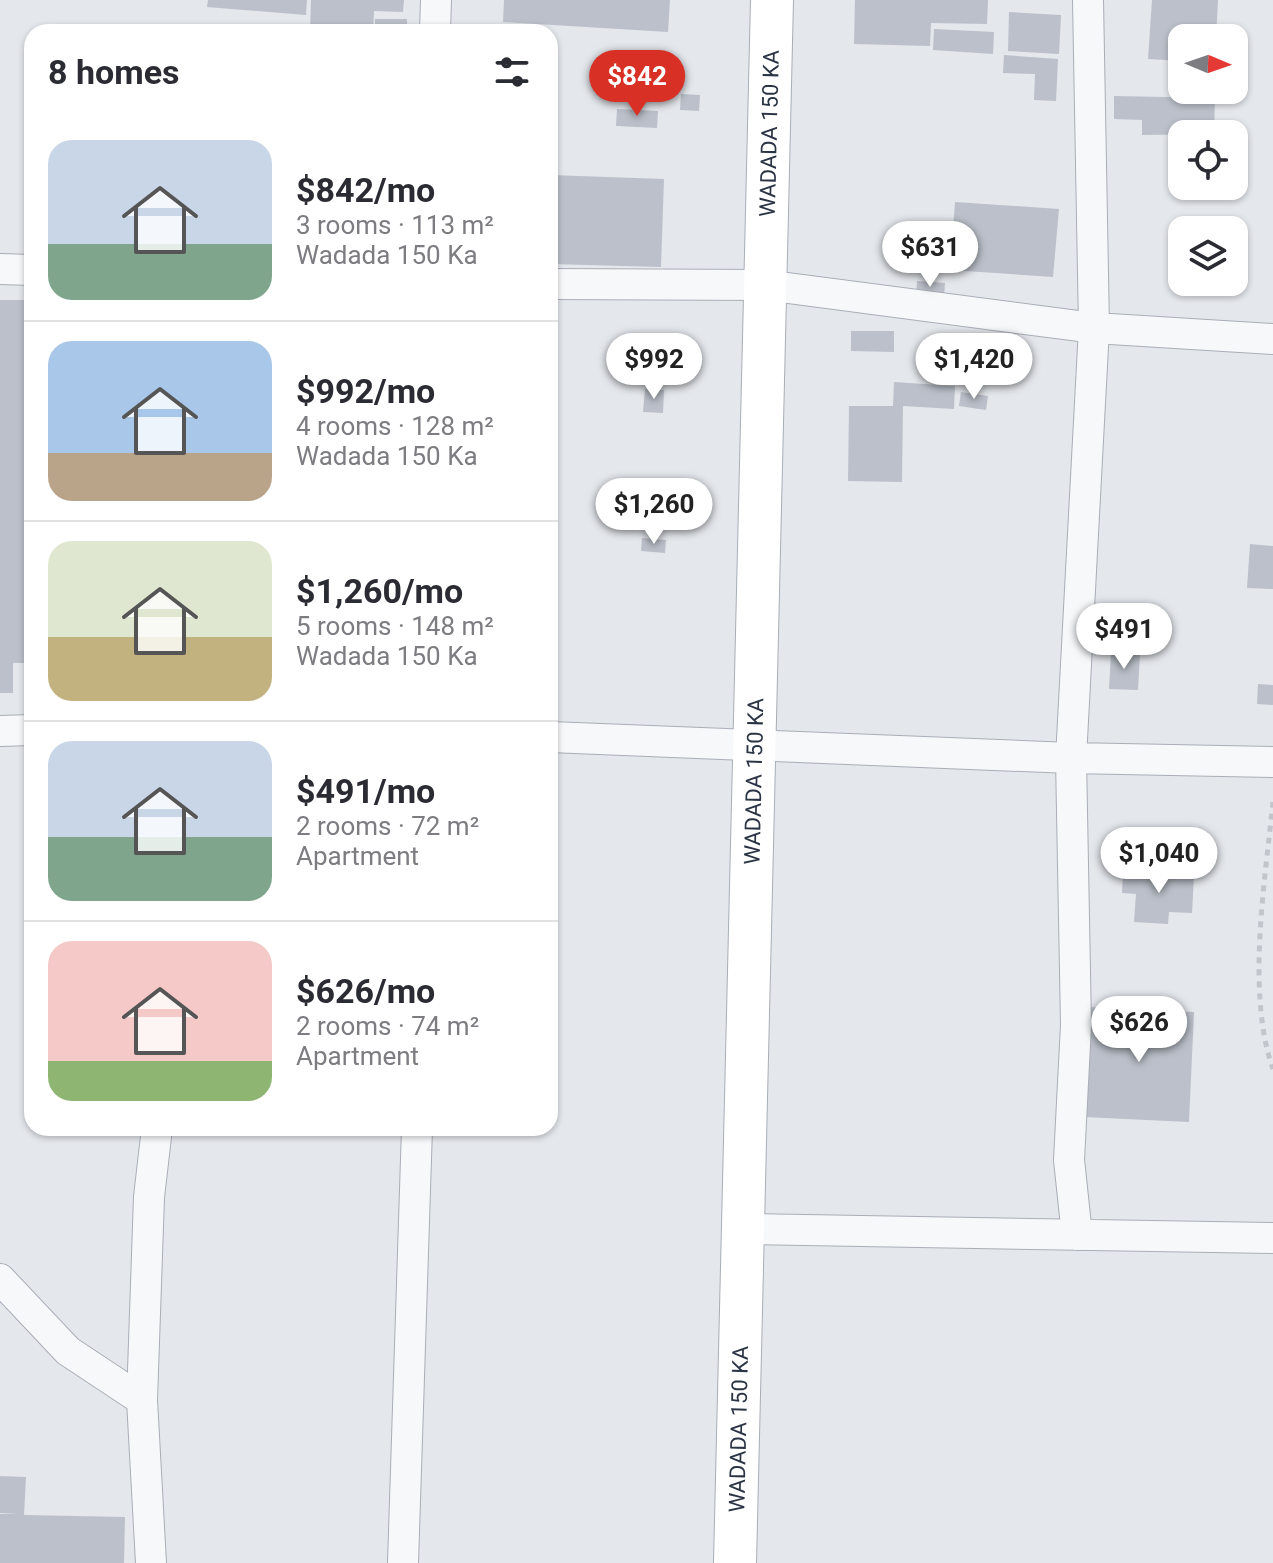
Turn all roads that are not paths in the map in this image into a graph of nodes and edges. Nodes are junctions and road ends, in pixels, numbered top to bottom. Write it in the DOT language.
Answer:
graph roads {
  1 [pos="436,0"];
  2 [pos="772,0"];
  3 [pos="1088,0"];
  4 [pos="435,24"];
  5 [pos="0,269"];
  6 [pos="24,270"];
  7 [pos="558,284"];
  8 [pos="765,285"];
  9 [pos="1094,328"];
  10 [pos="1273,339"];
  11 [pos="24,730"];
  12 [pos="0,731"];
  13 [pos="558,737"];
  14 [pos="754,747"];
  15 [pos="1071,758"];
  16 [pos="1273,762"];
  17 [pos="156,1136"];
  18 [pos="417,1136"];
  19 [pos="743,1229"];
  20 [pos="1077,1235"];
  21 [pos="1273,1238"];
  22 [pos="0,1279"];
  23 [pos="142,1400"];
  24 [pos="151,1563"];
  25 [pos="403,1563"];
  26 [pos="735,1563"];
  1 -- 4 [label="street"];
  2 -- 8 [label="street, WADADA 150 KA"];
  3 -- 9 [label="street"];
  5 -- 6 [label="street"];
  7 -- 8 [label="street"];
  8 -- 9 [label="street"];
  8 -- 14 [label="street, WADADA 150 KA"];
  9 -- 10 [label="street"];
  9 -- 15 [label="street"];
  11 -- 12 [label="street"];
  13 -- 14 [label="street"];
  14 -- 15 [label="street"];
  14 -- 19 [label="street, WADADA 150 KA"];
  15 -- 16 [label="street"];
  15 -- 20 [label="street"];
  17 -- 23 [label="street"];
  18 -- 25 [label="street"];
  19 -- 20 [label="street"];
  19 -- 26 [label="street, WADADA 150 KA"];
  20 -- 21 [label="street"];
  22 -- 23 [label="street"];
  23 -- 24 [label="street"];
}
